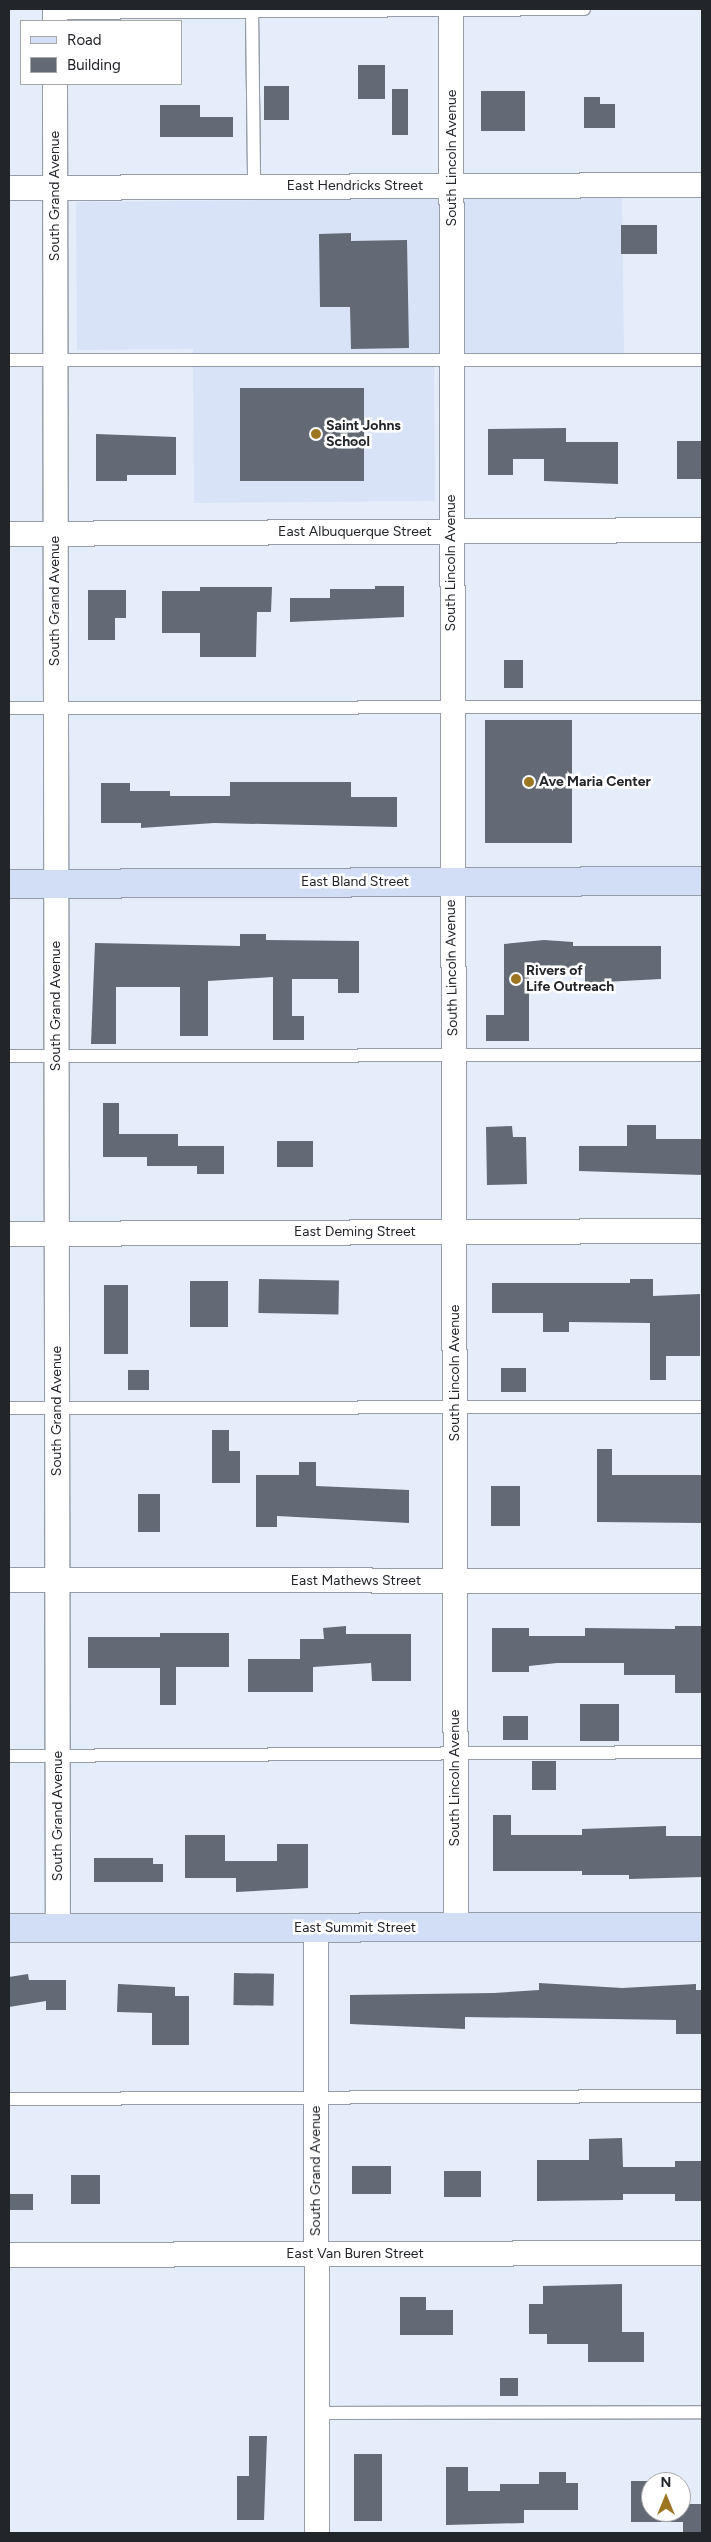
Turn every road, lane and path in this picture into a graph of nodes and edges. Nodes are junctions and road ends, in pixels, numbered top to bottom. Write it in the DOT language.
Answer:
graph roads {
  1 [pos="584,9"];
  2 [pos="452,10"];
  3 [pos="252,11"];
  4 [pos="54,14"];
  5 [pos="54,85"];
  6 [pos="702,185"];
  7 [pos="452,186"];
  8 [pos="254,187"];
  9 [pos="9,188"];
  10 [pos="55,188"];
  11 [pos="9,360"];
  12 [pos="55,360"];
  13 [pos="702,360"];
  14 [pos="452,361"];
  15 [pos="702,530"];
  16 [pos="451,531"];
  17 [pos="9,534"];
  18 [pos="55,534"];
  19 [pos="702,707"];
  20 [pos="9,708"];
  21 [pos="56,708"];
  22 [pos="452,708"];
  23 [pos="452,881"];
  24 [pos="702,881"];
  25 [pos="9,884"];
  26 [pos="56,884"];
  27 [pos="702,1055"];
  28 [pos="9,1056"];
  29 [pos="56,1056"];
  30 [pos="453,1056"];
  31 [pos="702,1231"];
  32 [pos="454,1232"];
  33 [pos="9,1234"];
  34 [pos="57,1234"];
  35 [pos="454,1407"];
  36 [pos="702,1407"];
  37 [pos="9,1408"];
  38 [pos="57,1408"];
  39 [pos="9,1580"];
  40 [pos="57,1580"];
  41 [pos="702,1580"];
  42 [pos="454,1581"];
  43 [pos="702,1752"];
  44 [pos="455,1753"];
  45 [pos="9,1756"];
  46 [pos="58,1756"];
  47 [pos="456,1927"];
  48 [pos="702,1927"];
  49 [pos="9,1928"];
  50 [pos="58,1928"];
  51 [pos="316,1928"];
  52 [pos="702,2096"];
  53 [pos="317,2097"];
  54 [pos="9,2099"];
  55 [pos="702,2253"];
  56 [pos="316,2254"];
  57 [pos="9,2255"];
  58 [pos="702,2412"];
  59 [pos="316,2413"];
  60 [pos="317,2533"];
  1 -- 2 [label="lane"];
  2 -- 3 [label="lane"];
  2 -- 7 [label="street, South Lincoln Avenue"];
  3 -- 4 [label="lane"];
  3 -- 8 [label="lane"];
  5 -- 10 [label="street, South Grand Avenue"];
  6 -- 7 [label="street, East Hendricks Street"];
  7 -- 8 [label="street, East Hendricks Street"];
  7 -- 14 [label="street, South Lincoln Avenue"];
  8 -- 10 [label="street, East Hendricks Street"];
  9 -- 10 [label="street, East Hendricks Street"];
  10 -- 12 [label="street, South Grand Avenue"];
  11 -- 12 [label="lane"];
  12 -- 14 [label="lane"];
  12 -- 18 [label="street, South Grand Avenue"];
  13 -- 14 [label="lane"];
  14 -- 16 [label="street, South Lincoln Avenue"];
  15 -- 16 [label="street, East Albuquerque Street"];
  16 -- 18 [label="street, East Albuquerque Street"];
  16 -- 22 [label="street, South Lincoln Avenue"];
  17 -- 18 [label="street, East Albuquerque Street"];
  18 -- 21 [label="street, South Grand Avenue"];
  19 -- 22 [label="lane"];
  20 -- 21 [label="lane"];
  21 -- 22 [label="lane"];
  21 -- 26 [label="street, South Grand Avenue"];
  22 -- 23 [label="street, South Lincoln Avenue"];
  23 -- 24 [label="street, East Bland Street"];
  23 -- 26 [label="street, East Bland Street"];
  23 -- 30 [label="street, South Lincoln Avenue"];
  25 -- 26 [label="street, East Bland Street"];
  26 -- 29 [label="street, South Grand Avenue"];
  27 -- 30 [label="lane"];
  28 -- 29 [label="lane"];
  29 -- 30 [label="lane"];
  29 -- 34 [label="street, South Grand Avenue"];
  30 -- 32 [label="street, South Lincoln Avenue"];
  31 -- 32 [label="street, East Deming Street"];
  32 -- 34 [label="street, East Deming Street"];
  32 -- 35 [label="street, South Lincoln Avenue"];
  33 -- 34 [label="street, East Deming Street"];
  34 -- 38 [label="street, South Grand Avenue"];
  35 -- 36 [label="lane"];
  35 -- 38 [label="lane"];
  35 -- 42 [label="street, South Lincoln Avenue"];
  37 -- 38 [label="lane"];
  38 -- 40 [label="street, South Grand Avenue"];
  39 -- 40 [label="street, East Mathews Street"];
  40 -- 42 [label="street, East Mathews Street"];
  40 -- 46 [label="street, South Grand Avenue"];
  41 -- 42 [label="street, East Mathews Street"];
  42 -- 44 [label="street, South Lincoln Avenue"];
  43 -- 44 [label="lane"];
  44 -- 46 [label="lane"];
  44 -- 47 [label="street, South Lincoln Avenue"];
  45 -- 46 [label="lane"];
  46 -- 50 [label="street, South Grand Avenue"];
  47 -- 48 [label="street, East Summit Street"];
  47 -- 51 [label="street, East Summit Street"];
  49 -- 50 [label="street, East Summit Street"];
  50 -- 51 [label="street, East Summit Street"];
  51 -- 53 [label="street, South Grand Avenue"];
  52 -- 53 [label="lane"];
  53 -- 54 [label="lane"];
  53 -- 56 [label="street, South Grand Avenue"];
  55 -- 56 [label="street, East Van Buren Street"];
  56 -- 57 [label="street, East Van Buren Street"];
  56 -- 59 [label="street, South Grand Avenue"];
  58 -- 59 [label="lane"];
  59 -- 60 [label="street, South Grand Avenue"];
}
